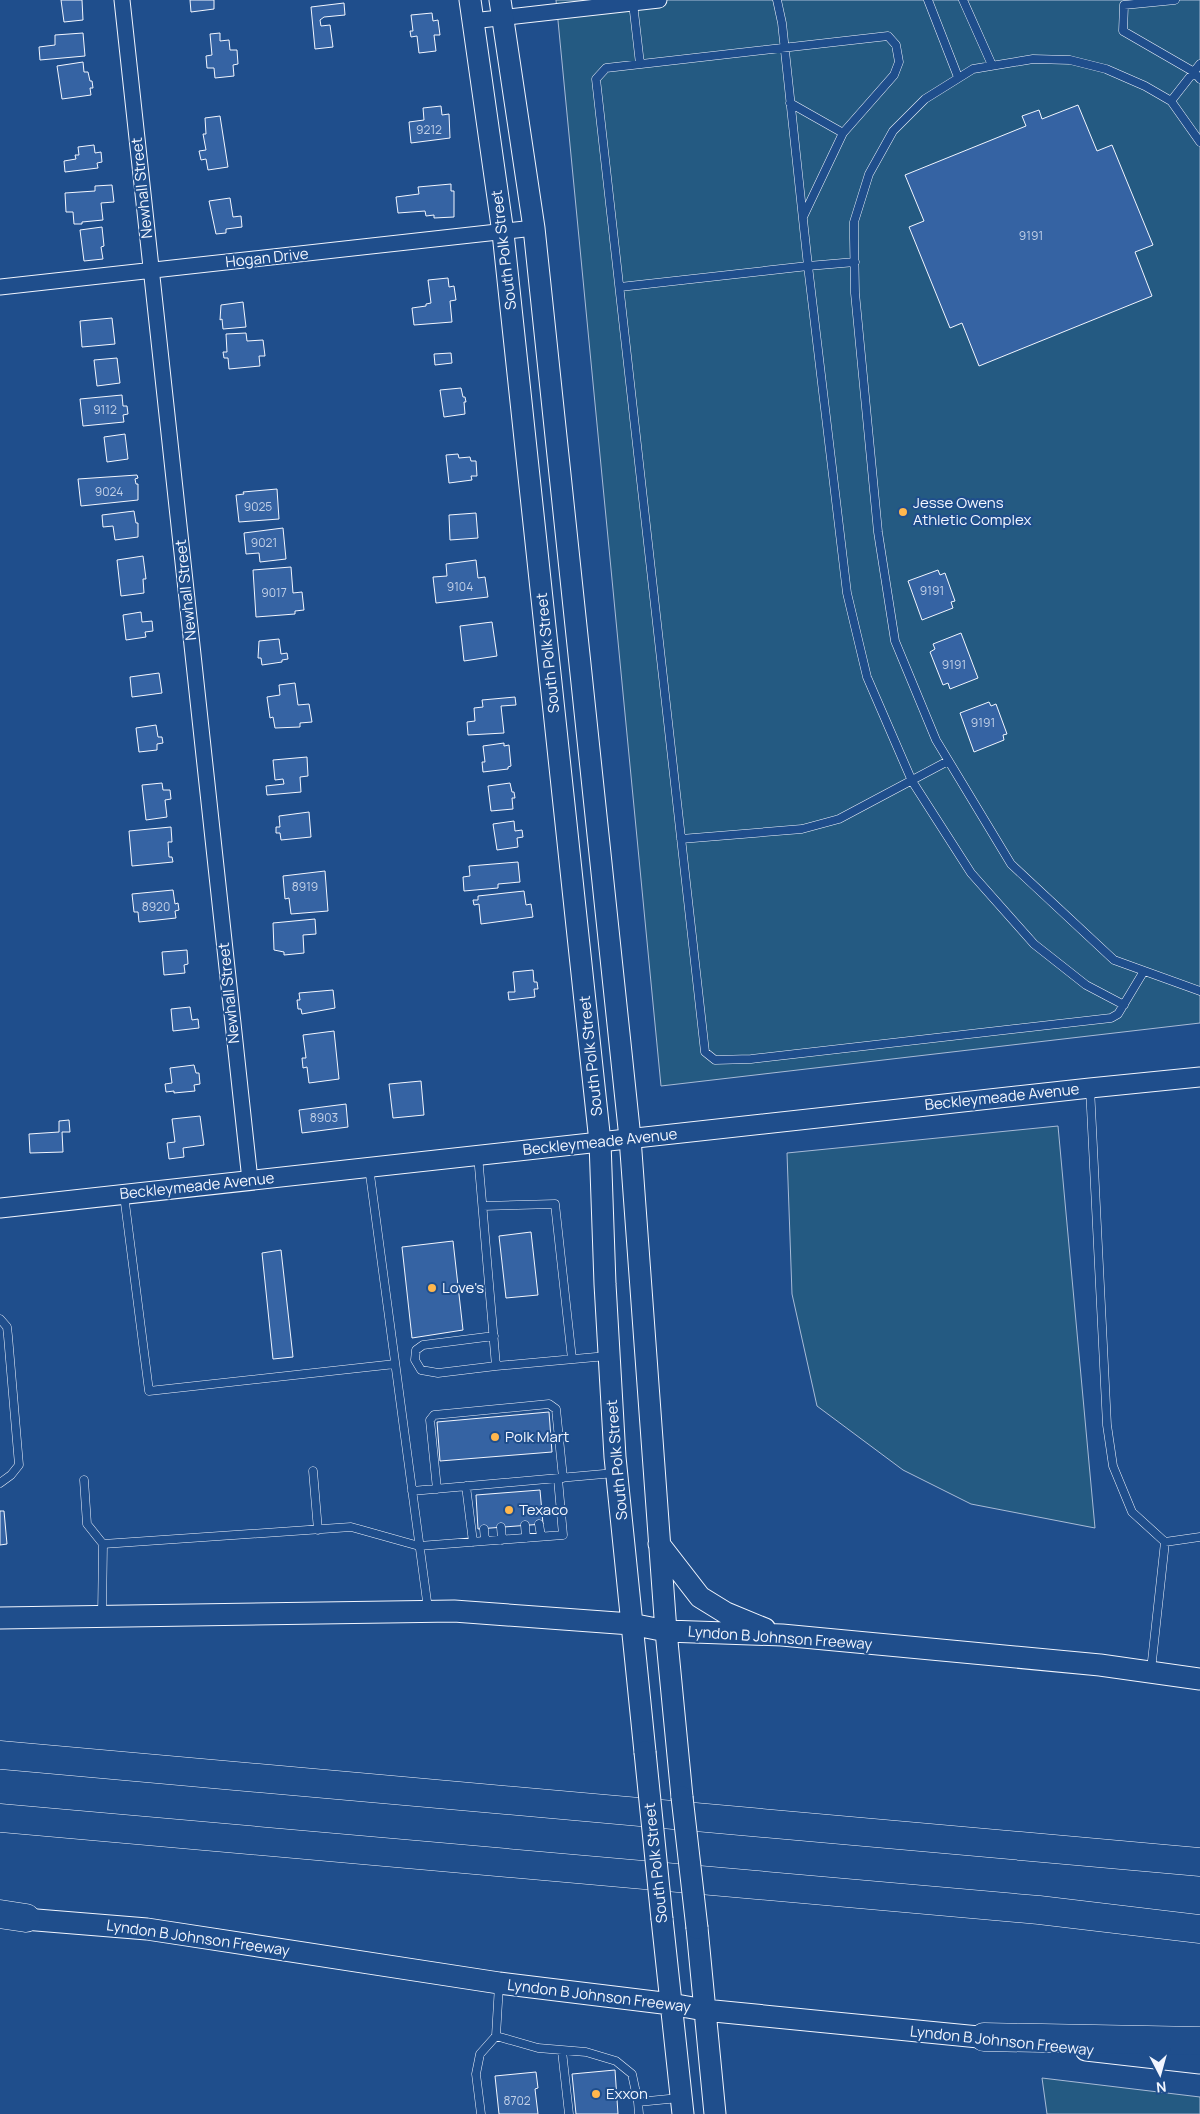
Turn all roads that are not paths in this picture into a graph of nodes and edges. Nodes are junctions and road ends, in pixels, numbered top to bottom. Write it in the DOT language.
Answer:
graph roads {
  1 [pos="122,0"];
  2 [pos="659,0"];
  3 [pos="777,0"];
  4 [pos="928,0"];
  5 [pos="962,0"];
  6 [pos="1175,0"];
  7 [pos="633,3"];
  8 [pos="501,9"];
  9 [pos="471,10"];
  10 [pos="784,46"];
  11 [pos="640,64"];
  12 [pos="1200,64"];
  13 [pos="992,65"];
  14 [pos="1194,72"];
  15 [pos="958,77"];
  16 [pos="1200,79"];
  17 [pos="1171,101"];
  18 [pos="790,103"];
  19 [pos="843,133"];
  20 [pos="1200,142"];
  21 [pos="803,217"];
  22 [pos="534,228"];
  23 [pos="503,232"];
  24 [pos="854,262"];
  25 [pos="808,266"];
  26 [pos="151,271"];
  27 [pos="0,287"];
  28 [pos="620,287"];
  29 [pos="578,655"];
  30 [pos="549,659"];
  31 [pos="948,760"];
  32 [pos="912,782"];
  33 [pos="681,839"];
  34 [pos="1144,971"];
  35 [pos="1200,991"];
  36 [pos="1124,1005"];
  37 [pos="1200,1077"];
  38 [pos="1090,1088"];
  39 [pos="630,1138"];
  40 [pos="600,1142"];
  41 [pos="478,1155"];
  42 [pos="369,1167"];
  43 [pos="250,1180"];
  44 [pos="124,1194"];
  45 [pos="483,1206"];
  46 [pos="0,1208"];
  47 [pos="0,1319"];
  48 [pos="494,1336"];
  49 [pos="609,1356"];
  50 [pos="572,1359"];
  51 [pos="395,1364"];
  52 [pos="496,1366"];
  53 [pos="313,1471"];
  54 [pos="617,1473"];
  55 [pos="560,1478"];
  56 [pos="84,1480"];
  57 [pos="536,1480"];
  58 [pos="521,1482"];
  59 [pos="0,1483"];
  60 [pos="497,1484"];
  61 [pos="480,1485"];
  62 [pos="466,1486"];
  63 [pos="437,1489"];
  64 [pos="536,1490"];
  65 [pos="412,1491"];
  66 [pos="522,1492"];
  67 [pos="498,1494"];
  68 [pos="481,1495"];
  69 [pos="539,1524"];
  70 [pos="525,1526"];
  71 [pos="501,1528"];
  72 [pos="484,1529"];
  73 [pos="318,1530"];
  74 [pos="541,1536"];
  75 [pos="1200,1537"];
  76 [pos="526,1538"];
  77 [pos="502,1540"];
  78 [pos="485,1541"];
  79 [pos="473,1542"];
  80 [pos="1166,1542"];
  81 [pos="103,1544"];
  82 [pos="659,1544"];
  83 [pos="419,1546"];
  84 [pos="428,1611"];
  85 [pos="102,1617"];
  86 [pos="0,1618"];
  87 [pos="631,1624"];
  88 [pos="666,1631"];
  89 [pos="782,1634"];
  90 [pos="1150,1672"];
  91 [pos="1200,1679"];
  92 [pos="0,1755"];
  93 [pos="0,1818"];
  94 [pos="1200,1854"];
  95 [pos="1137,1856"];
  96 [pos="1200,1862"];
  97 [pos="9,1916"];
  98 [pos="1200,1929"];
  99 [pos="499,1983"];
  100 [pos="671,2004"];
  101 [pos="704,2010"];
  102 [pos="496,2036"];
  103 [pos="984,2037"];
  104 [pos="1200,2041"];
  105 [pos="562,2051"];
  106 [pos="1200,2063"];
  107 [pos="638,2102"];
  108 [pos="682,2106"];
  109 [pos="481,2114"];
  110 [pos="570,2114"];
  111 [pos="639,2114"];
  112 [pos="715,2114"];
  1 -- 26 [label="street, Newhall Street"];
  2 -- 7 [label="street"];
  3 -- 10 [label="lane"];
  4 -- 15 [label="lane"];
  5 -- 13 [label="lane"];
  6 -- 14 [label="lane"];
  7 -- 8 [label="street"];
  7 -- 11 [label="lane"];
  8 -- 9 [label="street"];
  8 -- 22 [label="main road, South Polk Street"];
  9 -- 23 [label="main road, South Polk Street"];
  10 -- 11 [label="lane"];
  10 -- 18 [label="lane"];
  10 -- 19 [label="lane"];
  11 -- 28 [label="lane"];
  12 -- 14 [label="lane"];
  13 -- 15 [label="lane"];
  13 -- 17 [label="lane"];
  14 -- 16 [label="lane"];
  14 -- 17 [label="lane"];
  15 -- 24 [label="lane"];
  17 -- 20 [label="lane"];
  18 -- 19 [label="lane"];
  18 -- 21 [label="lane"];
  19 -- 21 [label="lane"];
  21 -- 25 [label="lane"];
  22 -- 23 [label="street, Hogan Drive"];
  22 -- 29 [label="main road, South Polk Street"];
  23 -- 26 [label="street, Hogan Drive"];
  23 -- 30 [label="main road, South Polk Street"];
  24 -- 25 [label="lane"];
  24 -- 31 [label="lane"];
  25 -- 28 [label="lane"];
  25 -- 32 [label="lane"];
  26 -- 27 [label="street, Hogan Drive"];
  26 -- 43 [label="street, Newhall Street"];
  28 -- 33 [label="lane"];
  29 -- 30 [label="main road"];
  29 -- 39 [label="main road, South Polk Street"];
  30 -- 40 [label="main road, South Polk Street"];
  31 -- 32 [label="lane"];
  31 -- 34 [label="lane"];
  32 -- 33 [label="lane"];
  32 -- 36 [label="lane"];
  33 -- 36 [label="lane"];
  34 -- 35 [label="lane"];
  34 -- 36 [label="lane"];
  37 -- 38 [label="street, Beckleymeade Avenue"];
  38 -- 39 [label="street, Beckleymeade Avenue"];
  38 -- 80 [label="lane"];
  39 -- 40 [label="street, Beckleymeade Avenue"];
  39 -- 82 [label="main road, South Polk Street"];
  40 -- 41 [label="street, Beckleymeade Avenue"];
  40 -- 49 [label="main road, South Polk Street"];
  41 -- 42 [label="street, Beckleymeade Avenue"];
  41 -- 45 [label="lane"];
  42 -- 43 [label="street, Beckleymeade Avenue"];
  42 -- 51 [label="lane"];
  43 -- 44 [label="street, Beckleymeade Avenue"];
  44 -- 46 [label="street, Beckleymeade Avenue"];
  44 -- 51 [label="lane"];
  45 -- 48 [label="lane"];
  45 -- 50 [label="lane"];
  47 -- 59 [label="lane"];
  48 -- 52 [label="lane"];
  48 -- 52 [label="lane"];
  49 -- 50 [label="lane"];
  49 -- 54 [label="main road, South Polk Street"];
  50 -- 52 [label="lane"];
  51 -- 65 [label="lane"];
  53 -- 73 [label="lane"];
  54 -- 55 [label="lane"];
  54 -- 87 [label="main road, South Polk Street"];
  55 -- 57 [label="lane"];
  55 -- 63 [label="lane"];
  55 -- 74 [label="lane"];
  56 -- 81 [label="lane"];
  57 -- 58 [label="lane"];
  57 -- 64 [label="lane"];
  58 -- 60 [label="lane"];
  58 -- 66 [label="lane"];
  60 -- 61 [label="lane"];
  60 -- 67 [label="lane"];
  61 -- 62 [label="lane"];
  61 -- 68 [label="lane"];
  62 -- 63 [label="lane"];
  62 -- 79 [label="lane"];
  63 -- 65 [label="lane"];
  65 -- 83 [label="lane"];
  69 -- 74 [label="lane"];
  70 -- 76 [label="lane"];
  71 -- 77 [label="lane"];
  72 -- 78 [label="lane"];
  73 -- 81 [label="lane"];
  73 -- 83 [label="lane"];
  74 -- 76 [label="lane"];
  75 -- 80 [label="lane"];
  76 -- 77 [label="lane"];
  77 -- 78 [label="lane"];
  78 -- 79 [label="lane"];
  79 -- 83 [label="lane"];
  80 -- 90 [label="lane"];
  81 -- 85 [label="lane"];
  82 -- 88 [label="main road, South Polk Street"];
  82 -- 89 [label="main road"];
  83 -- 84 [label="lane"];
  84 -- 85 [label="main road, Lyndon B Johnson Freeway"];
  84 -- 87 [label="main road, Lyndon B Johnson Freeway"];
  85 -- 86 [label="main road, Lyndon B Johnson Freeway"];
  87 -- 88 [label="main road, Lyndon B Johnson Freeway"];
  87 -- 100 [label="main road, South Polk Street, bridge"];
  88 -- 89 [label="main road, Lyndon B Johnson Freeway"];
  88 -- 101 [label="main road, South Polk Street, bridge"];
  89 -- 90 [label="main road, Lyndon B Johnson Freeway"];
  90 -- 91 [label="main road, Lyndon B Johnson Freeway"];
  92 -- 95 [label="highway"];
  93 -- 98 [label="highway"];
  94 -- 95 [label="highway"];
  95 -- 96 [label="highway"];
  97 -- 99 [label="main road, Lyndon B Johnson Freeway"];
  99 -- 100 [label="main road, Lyndon B Johnson Freeway"];
  99 -- 102 [label="lane"];
  100 -- 101 [label="main road, Lyndon B Johnson Freeway"];
  100 -- 108 [label="main road, South Polk Street"];
  101 -- 103 [label="main road, Lyndon B Johnson Freeway"];
  101 -- 112 [label="main road, South Polk Street"];
  102 -- 105 [label="lane"];
  102 -- 109 [label="lane"];
  103 -- 104 [label="highway"];
  103 -- 106 [label="main road, Lyndon B Johnson Freeway"];
  105 -- 107 [label="lane"];
  105 -- 110 [label="lane"];
  107 -- 108 [label="lane"];
  107 -- 111 [label="lane"];
}
